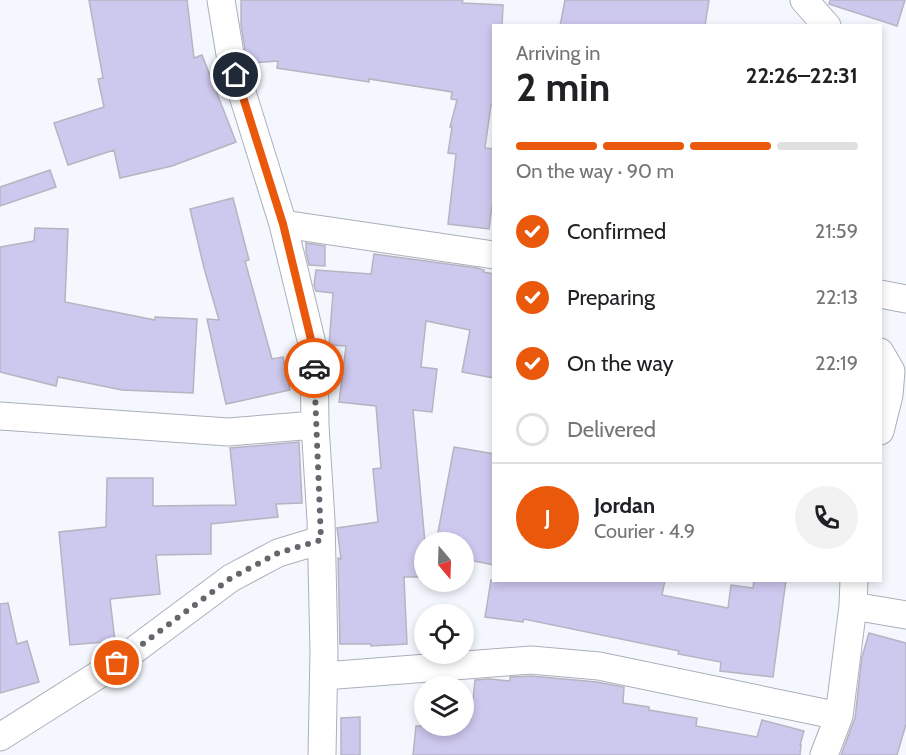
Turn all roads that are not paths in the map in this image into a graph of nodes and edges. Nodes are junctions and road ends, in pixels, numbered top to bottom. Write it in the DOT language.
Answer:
graph roads {
  1 [pos="221,0"];
  2 [pos="804,0"];
  3 [pos="825,24"];
  4 [pos="283,224"];
  5 [pos="492,255"];
  6 [pos="882,294"];
  7 [pos="906,299"];
  8 [pos="882,355"];
  9 [pos="0,416"];
  10 [pos="882,423"];
  11 [pos="315,424"];
  12 [pos="321,540"];
  13 [pos="854,593"];
  14 [pos="906,615"];
  15 [pos="324,676"];
  16 [pos="839,717"];
  17 [pos="0,737"];
  18 [pos="322,755"];
  19 [pos="824,755"];
  1 -- 4 [label="street"];
  2 -- 3 [label="street"];
  4 -- 5 [label="street"];
  4 -- 11 [label="street"];
  6 -- 7 [label="street"];
  8 -- 10 [label="street"];
  9 -- 11 [label="street"];
  11 -- 12 [label="street"];
  12 -- 15 [label="street"];
  12 -- 17 [label="street"];
  13 -- 14 [label="street"];
  13 -- 16 [label="street"];
  15 -- 16 [label="street"];
  15 -- 18 [label="street"];
  16 -- 19 [label="street"];
}
